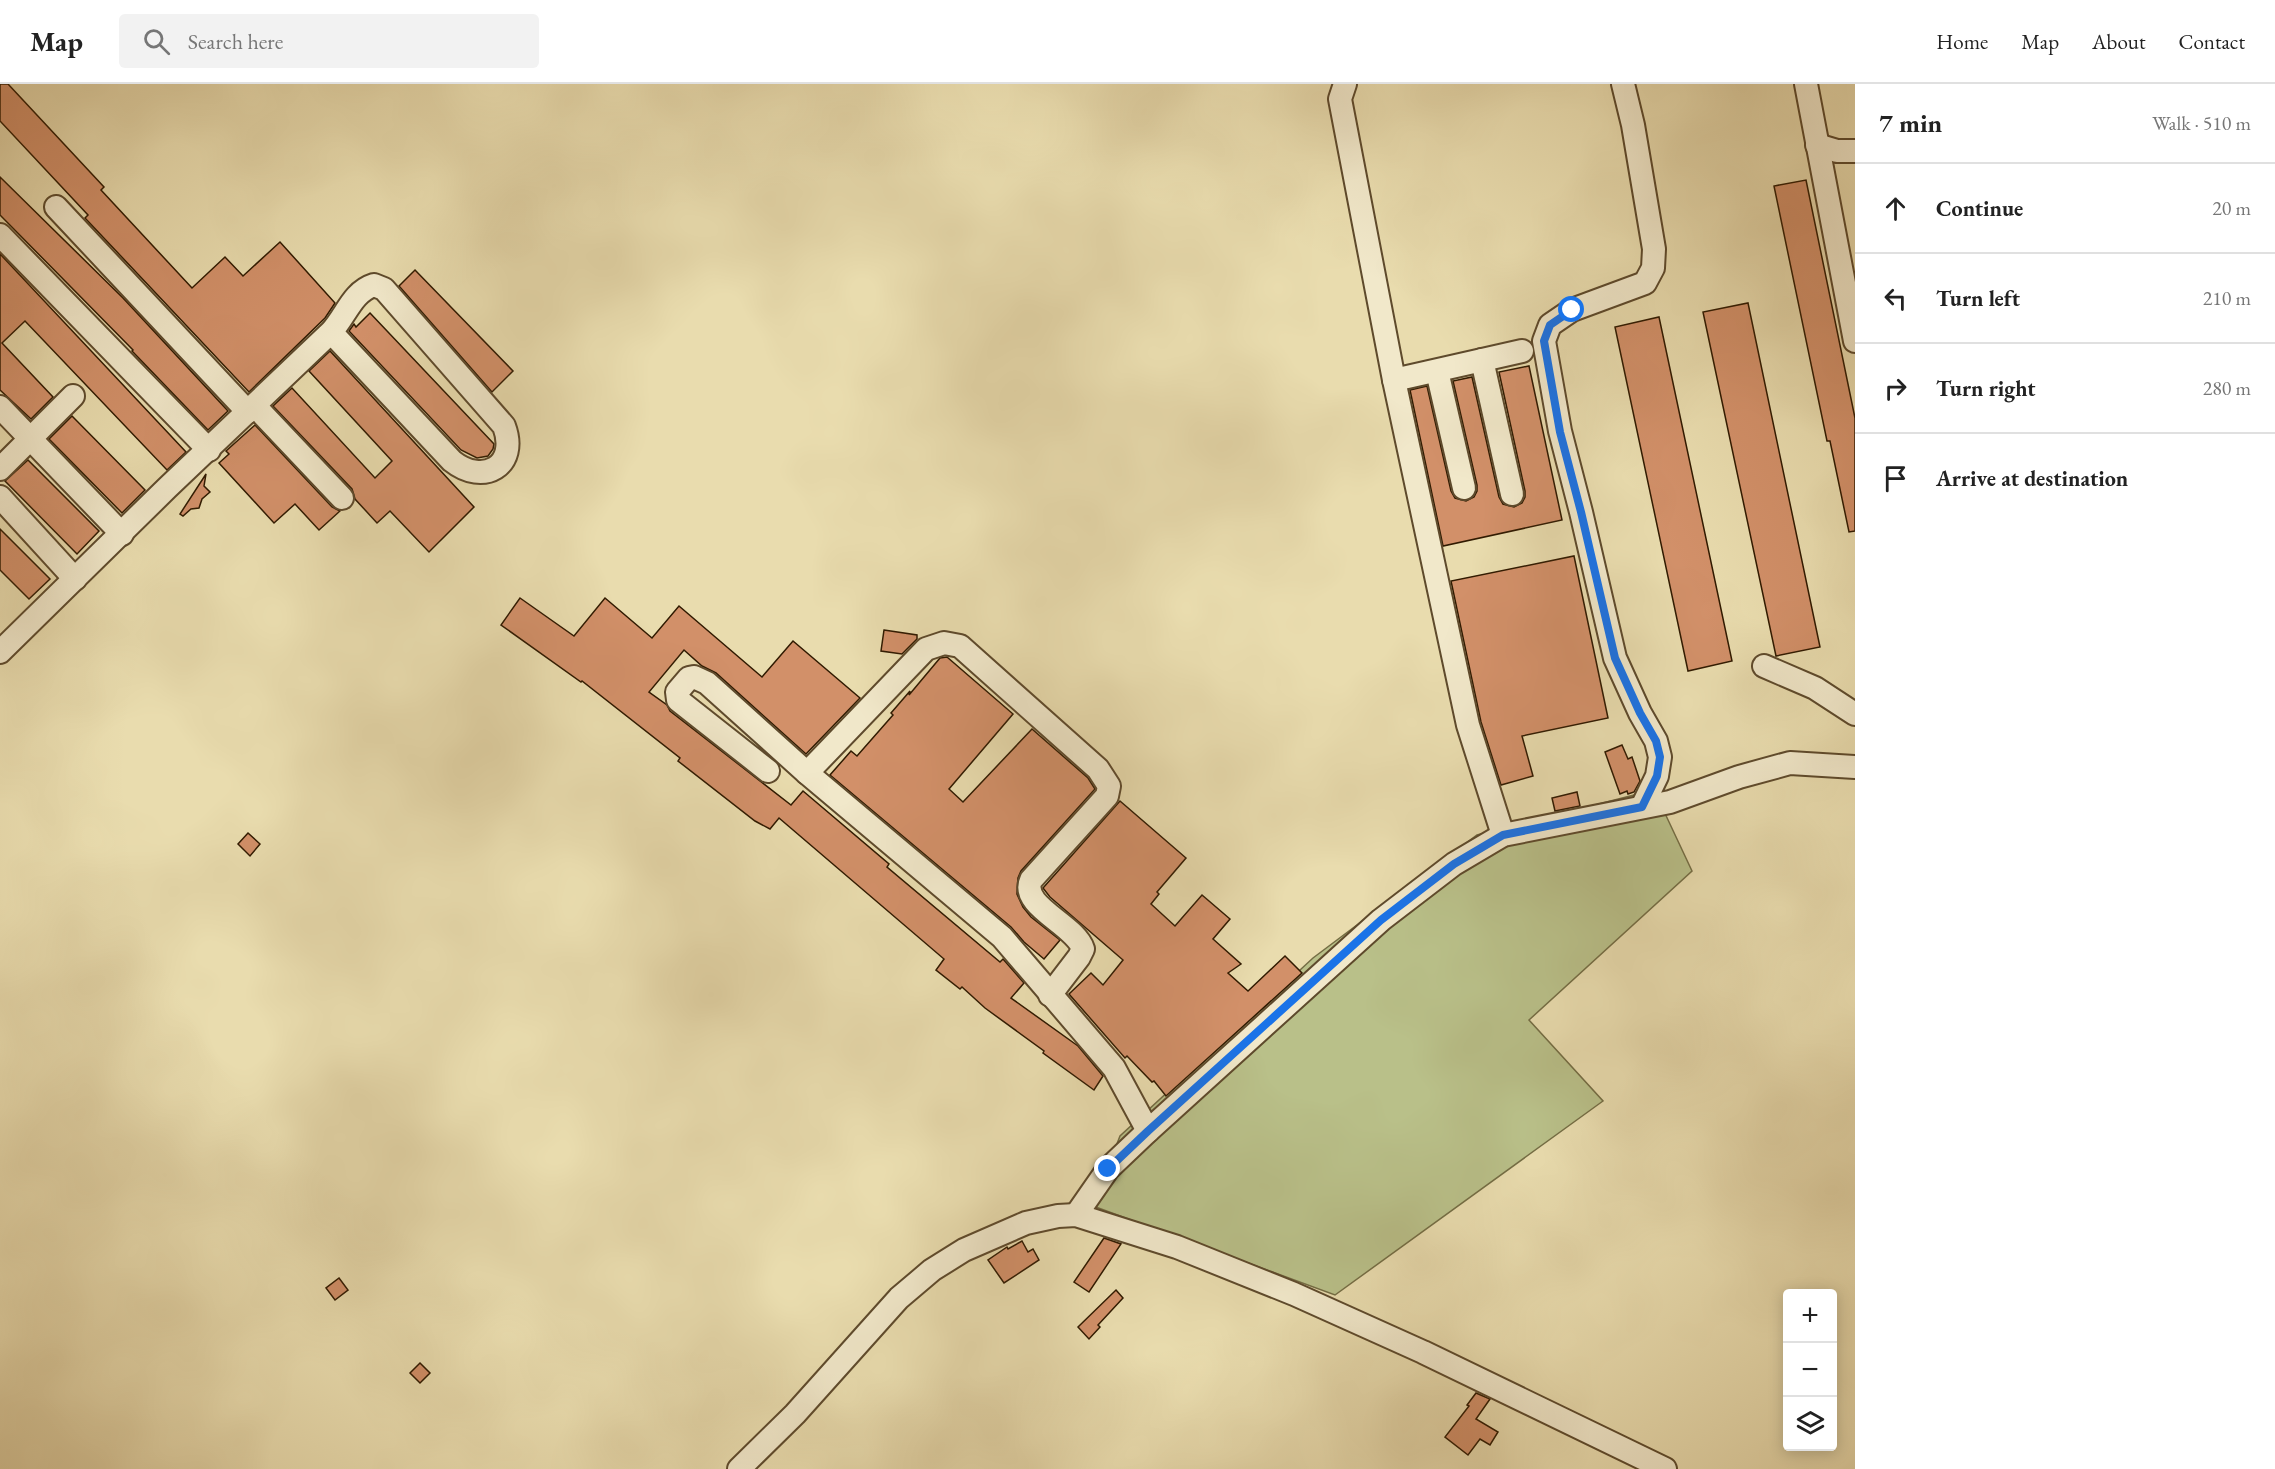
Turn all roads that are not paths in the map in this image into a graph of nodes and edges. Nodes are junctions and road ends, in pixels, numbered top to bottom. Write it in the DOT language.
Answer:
graph roads {
  1 [pos="1345,84"];
  2 [pos="1623,84"];
  3 [pos="1806,84"];
  4 [pos="1816,146"];
  5 [pos="1855,151"];
  6 [pos="56,207"];
  7 [pos="0,235"];
  8 [pos="331,332"];
  9 [pos="1855,341"];
  10 [pos="1522,351"];
  11 [pos="1482,360"];
  12 [pos="1437,371"];
  13 [pos="1394,380"];
  14 [pos="73,396"];
  15 [pos="0,407"];
  16 [pos="252,409"];
  17 [pos="30,440"];
  18 [pos="209,450"];
  19 [pos="0,469"];
  20 [pos="1464,488"];
  21 [pos="1512,494"];
  22 [pos="0,497"];
  23 [pos="342,498"];
  24 [pos="122,534"];
  25 [pos="75,579"];
  26 [pos="0,652"];
  27 [pos="1764,666"];
  28 [pos="1855,714"];
  29 [pos="1855,767"];
  30 [pos="768,771"];
  31 [pos="807,773"];
  32 [pos="1642,807"];
  33 [pos="1503,835"];
  34 [pos="1050,995"];
  35 [pos="1148,1131"];
  36 [pos="1076,1215"];
  37 [pos="739,1469"];
  38 [pos="1665,1469"];
  1 -- 13 [label="street"];
  2 -- 32 [label="street"];
  3 -- 4 [label="street"];
  4 -- 5 [label="street"];
  4 -- 9 [label="street"];
  6 -- 16 [label="street"];
  7 -- 18 [label="street"];
  8 -- 8 [label="street"];
  8 -- 16 [label="street"];
  10 -- 11 [label="street"];
  11 -- 12 [label="street"];
  11 -- 21 [label="street"];
  12 -- 13 [label="street"];
  12 -- 20 [label="street"];
  13 -- 33 [label="street"];
  14 -- 17 [label="street"];
  15 -- 17 [label="street"];
  16 -- 18 [label="street"];
  16 -- 23 [label="street"];
  17 -- 19 [label="street"];
  17 -- 24 [label="street"];
  18 -- 24 [label="street"];
  22 -- 25 [label="street"];
  24 -- 25 [label="street"];
  25 -- 26 [label="street"];
  27 -- 28 [label="street"];
  29 -- 32 [label="street"];
  30 -- 31 [label="street"];
  31 -- 34 [label="street"];
  31 -- 34 [label="street"];
  32 -- 33 [label="street"];
  33 -- 35 [label="street"];
  34 -- 35 [label="street"];
  35 -- 36 [label="street"];
  36 -- 37 [label="street"];
  36 -- 38 [label="street"];
}
